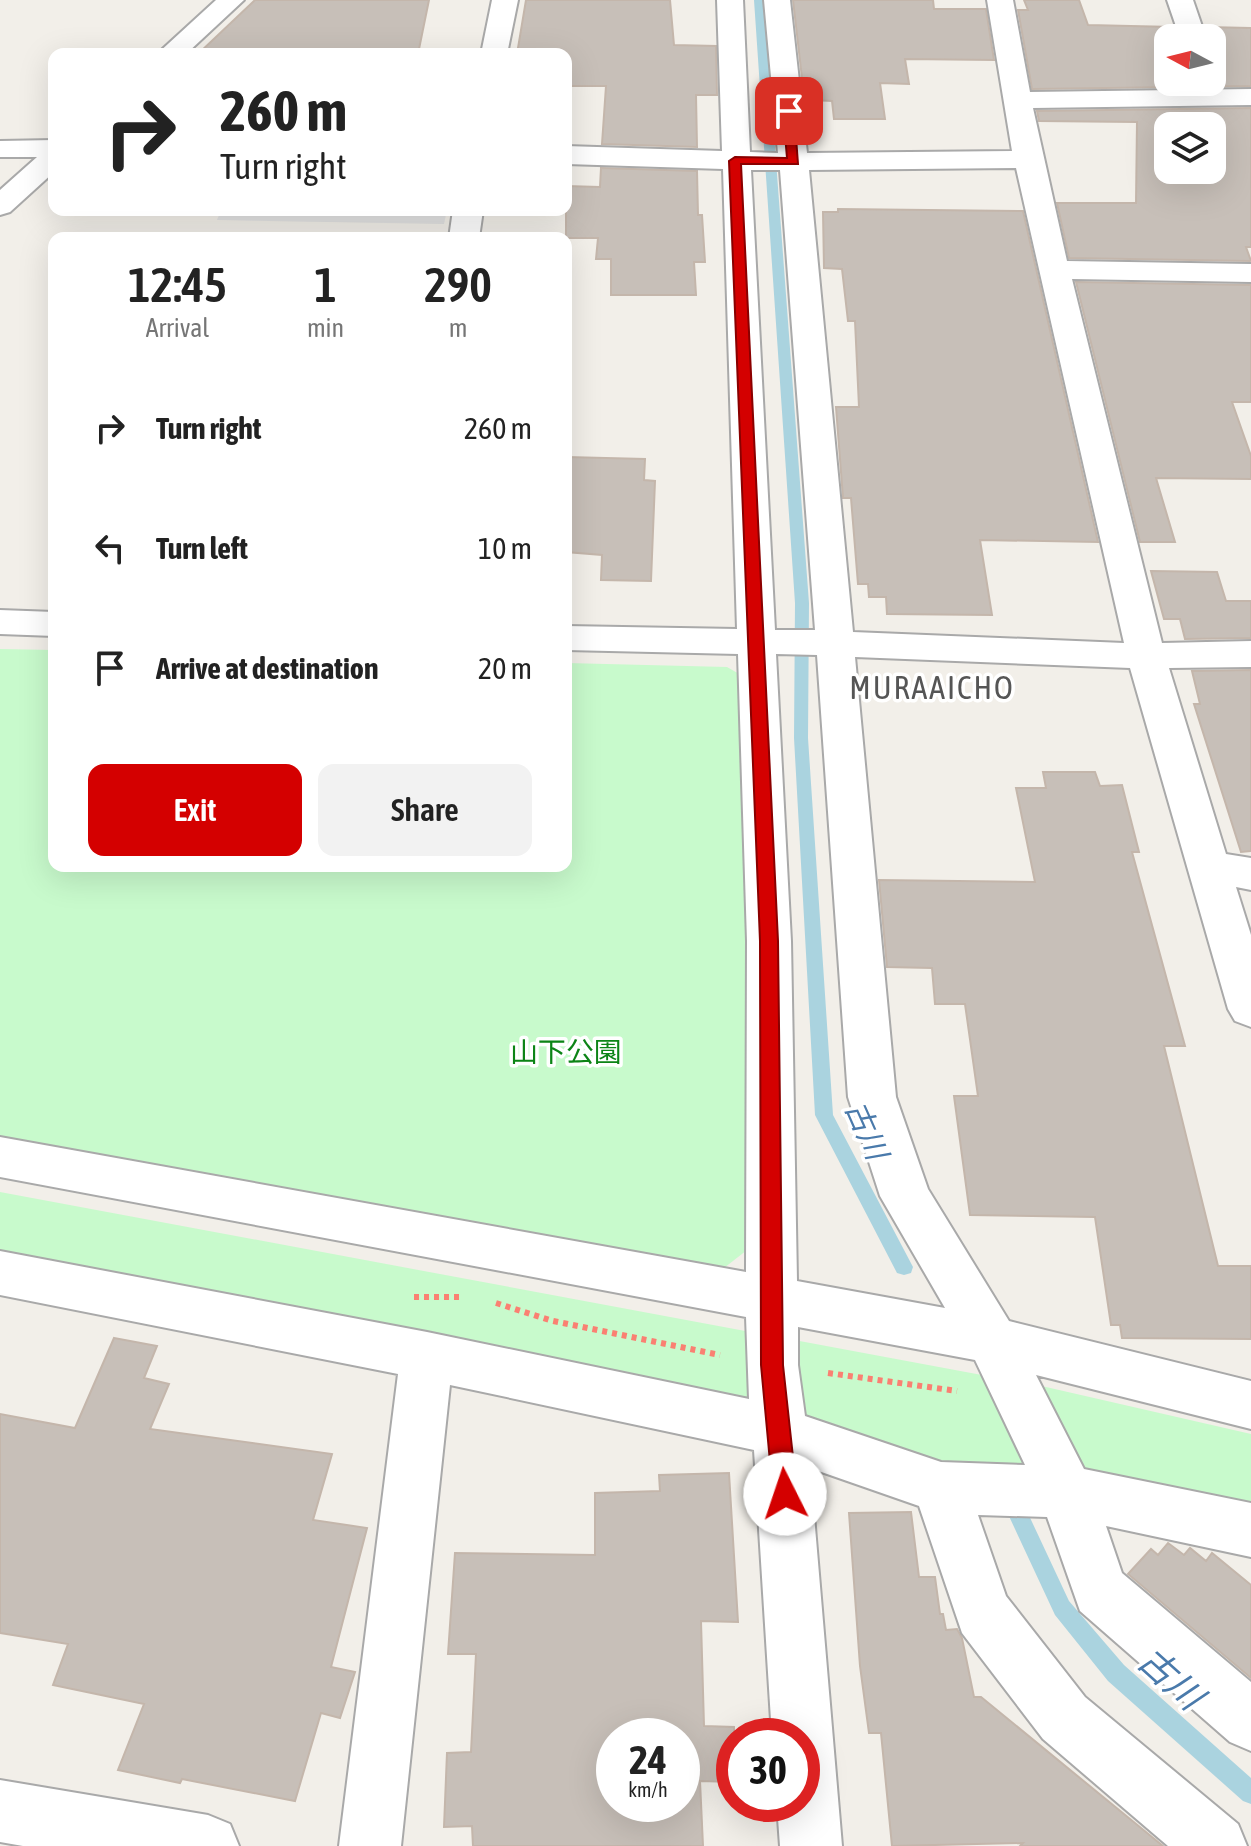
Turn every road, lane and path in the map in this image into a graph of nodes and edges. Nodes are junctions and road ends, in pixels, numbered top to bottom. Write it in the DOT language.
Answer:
graph roads {
  1 [pos="231,0"];
  2 [pos="505,0"];
  3 [pos="730,0"];
  4 [pos="777,0"];
  5 [pos="1000,0"];
  6 [pos="1180,0"];
  7 [pos="1188,24"];
  8 [pos="177,48"];
  9 [pos="495,48"];
  10 [pos="1154,93"];
  11 [pos="1226,93"];
  12 [pos="1251,97"];
  13 [pos="1017,100"];
  14 [pos="48,148"];
  15 [pos="0,149"];
  16 [pos="572,155"];
  17 [pos="1028,159"];
  18 [pos="741,161"];
  19 [pos="48,162"];
  20 [pos="789,162"];
  21 [pos="0,206"];
  22 [pos="1054,270"];
  23 [pos="1251,273"];
  24 [pos="0,622"];
  25 [pos="48,624"];
  26 [pos="572,638"];
  27 [pos="762,641"];
  28 [pos="830,643"];
  29 [pos="1251,654"];
  30 [pos="1146,656"];
  31 [pos="1209,867"];
  32 [pos="1251,874"];
  33 [pos="1251,1009"];
  34 [pos="0,1157"];
  35 [pos="0,1273"];
  36 [pos="771,1298"];
  37 [pos="992,1340"];
  38 [pos="427,1356"];
  39 [pos="1251,1405"];
  40 [pos="780,1432"];
  41 [pos="941,1488"];
  42 [pos="1066,1492"];
  43 [pos="1251,1530"];
  44 [pos="1251,1721"];
  45 [pos="0,1811"];
  46 [pos="208,1846"];
  47 [pos="370,1846"];
  48 [pos="811,1846"];
  49 [pos="1216,1846"];
  1 -- 8 [label="street"];
  2 -- 9 [label="street"];
  3 -- 18 [label="street"];
  4 -- 20 [label="street"];
  5 -- 13 [label="street"];
  6 -- 7 [label="street"];
  10 -- 13 [label="street"];
  11 -- 12 [label="street"];
  13 -- 17 [label="street"];
  14 -- 15 [label="street"];
  16 -- 18 [label="street"];
  17 -- 20 [label="street"];
  17 -- 22 [label="street"];
  18 -- 20 [label="street"];
  18 -- 27 [label="street"];
  19 -- 21 [label="street"];
  20 -- 28 [label="street"];
  22 -- 23 [label="street"];
  22 -- 30 [label="street"];
  24 -- 25 [label="street"];
  26 -- 27 [label="street"];
  27 -- 28 [label="street"];
  27 -- 36 [label="street"];
  28 -- 30 [label="street"];
  28 -- 37 [label="street"];
  29 -- 30 [label="street"];
  30 -- 31 [label="street"];
  31 -- 32 [label="street"];
  31 -- 33 [label="street"];
  34 -- 36 [label="street"];
  35 -- 38 [label="street"];
  36 -- 37 [label="street"];
  36 -- 40 [label="street"];
  37 -- 39 [label="street"];
  37 -- 42 [label="street"];
  38 -- 40 [label="street"];
  38 -- 47 [label="street"];
  40 -- 41 [label="street"];
  40 -- 48 [label="street"];
  41 -- 42 [label="street"];
  41 -- 49 [label="street"];
  42 -- 43 [label="street"];
  42 -- 44 [label="street"];
  45 -- 46 [label="street"];
}
